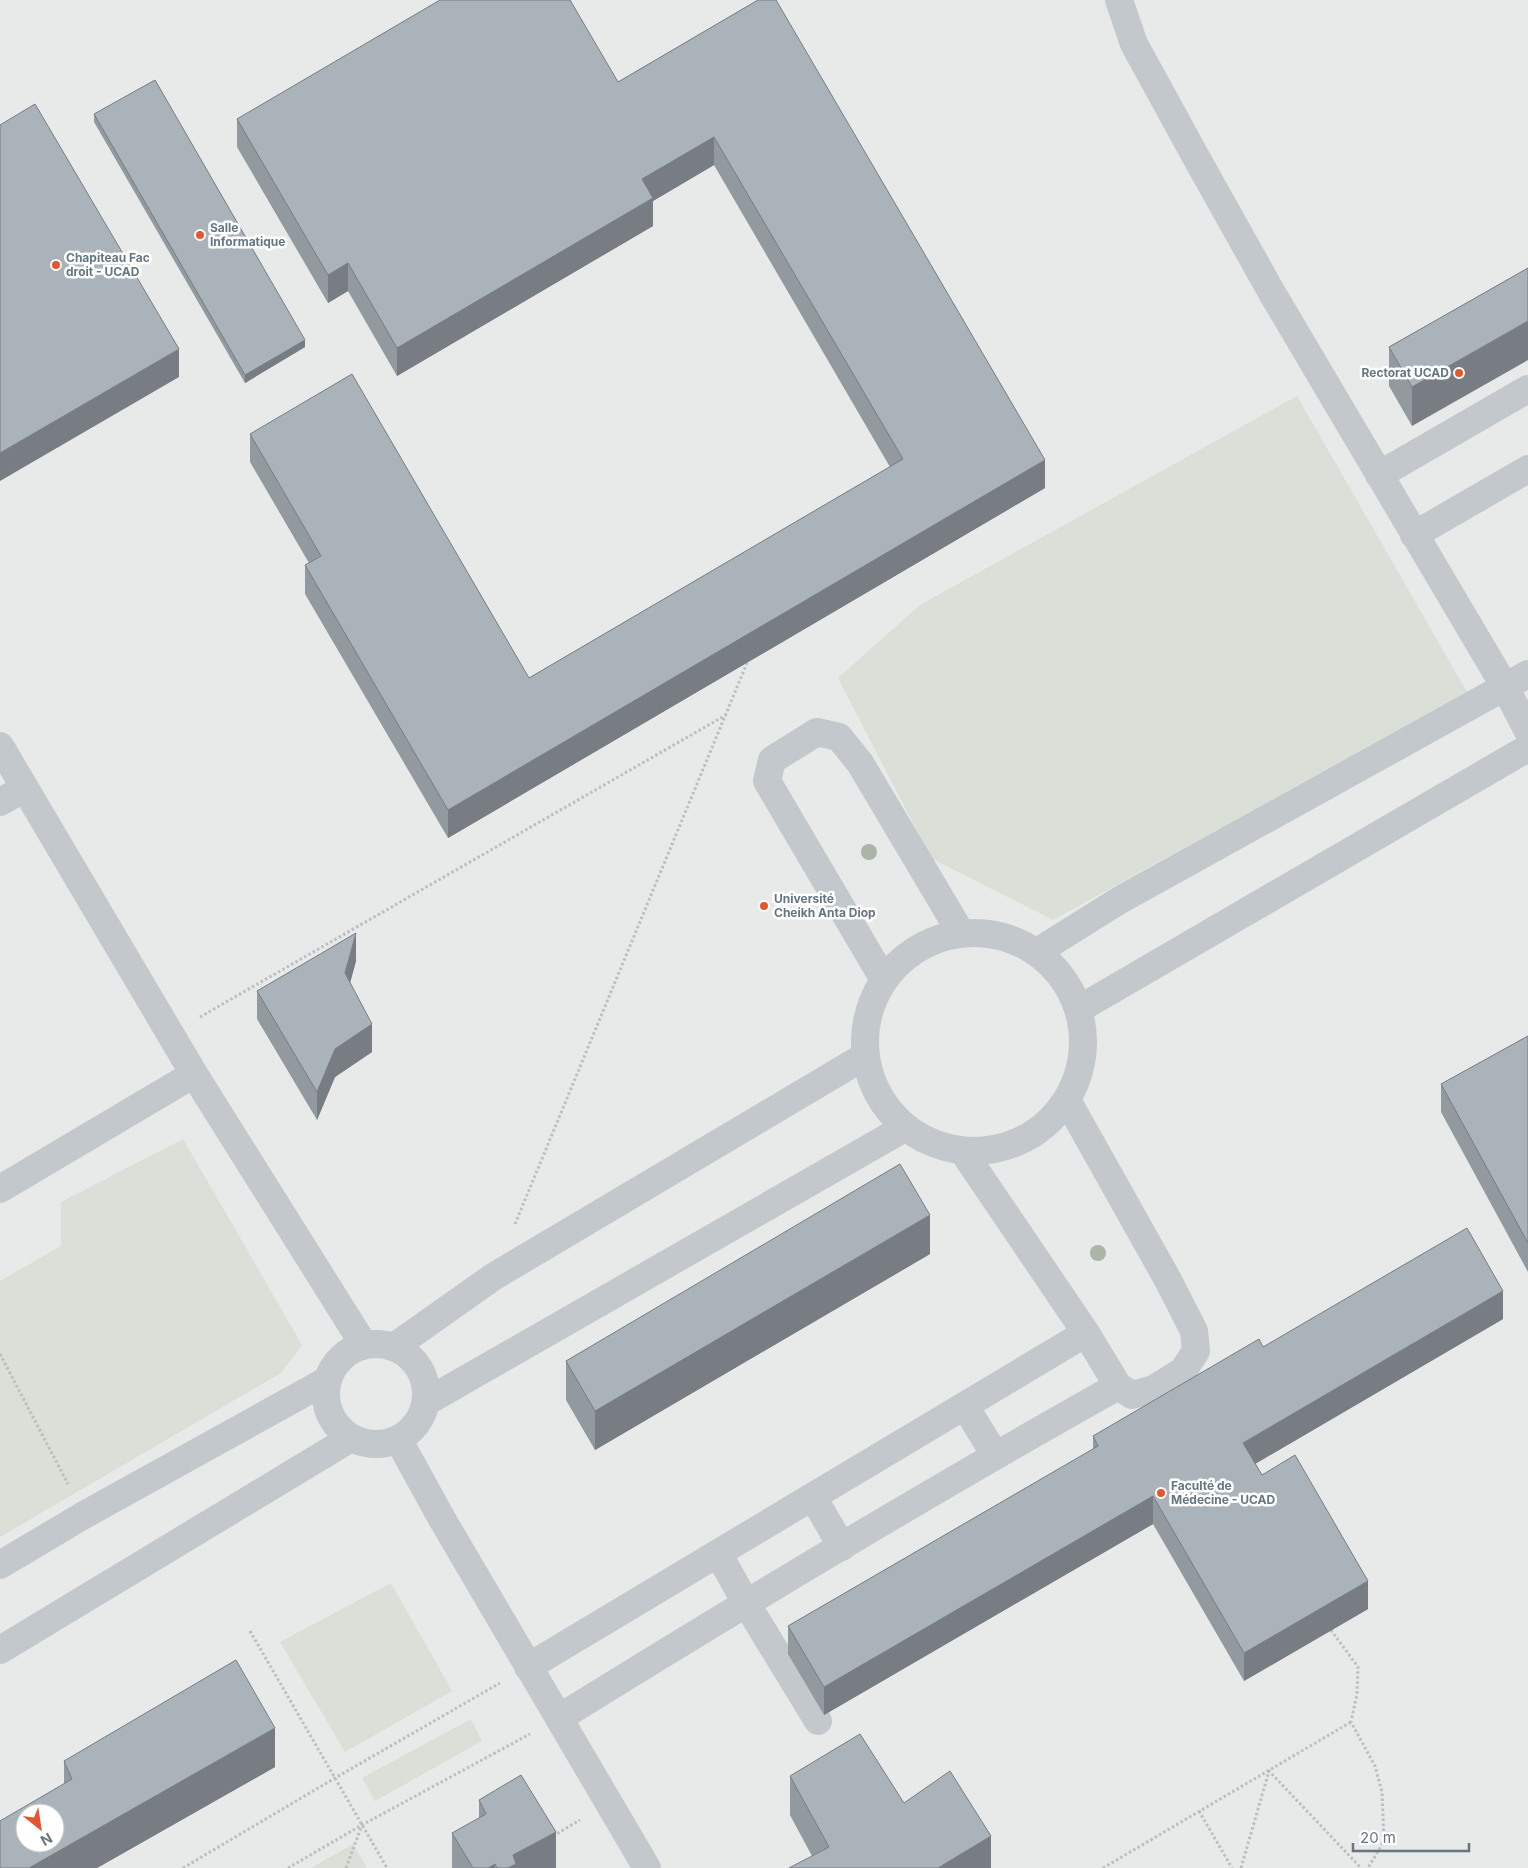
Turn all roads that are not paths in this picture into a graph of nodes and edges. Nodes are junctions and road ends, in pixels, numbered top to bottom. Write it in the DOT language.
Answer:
graph roads {
  1 [pos="1119,0"];
  2 [pos="1528,389"];
  3 [pos="1528,469"];
  4 [pos="1379,475"];
  5 [pos="1414,535"];
  6 [pos="1516,681"];
  7 [pos="1528,731"];
  8 [pos="0,746"];
  9 [pos="1528,748"];
  10 [pos="25,788"];
  11 [pos="0,802"];
  12 [pos="961,933"];
  13 [pos="1037,952"];
  14 [pos="884,980"];
  15 [pos="1079,1009"];
  16 [pos="866,1056"];
  17 [pos="194,1074"];
  18 [pos="1066,1100"];
  19 [pos="906,1127"];
  20 [pos="962,1150"];
  21 [pos="0,1189"];
  22 [pos="1086,1333"];
  23 [pos="364,1345"];
  24 [pos="394,1347"];
  25 [pos="326,1381"];
  26 [pos="1118,1386"];
  27 [pos="426,1402"];
  28 [pos="965,1406"];
  29 [pos="351,1438"];
  30 [pos="398,1439"];
  31 [pos="995,1455"];
  32 [pos="813,1497"];
  33 [pos="842,1547"];
  34 [pos="718,1553"];
  35 [pos="0,1565"];
  36 [pos="746,1602"];
  37 [pos="0,1650"];
  38 [pos="528,1667"];
  39 [pos="559,1718"];
  40 [pos="818,1721"];
  41 [pos="647,1868"];
  1 -- 4 [label="street"];
  2 -- 4 [label="street"];
  3 -- 5 [label="street"];
  4 -- 5 [label="street"];
  5 -- 6 [label="street"];
  6 -- 7 [label="street"];
  6 -- 13 [label="street"];
  8 -- 10 [label="street"];
  9 -- 15 [label="street"];
  10 -- 11 [label="street"];
  10 -- 17 [label="street"];
  12 -- 13 [label="street"];
  12 -- 14 [label="street"];
  12 -- 14 [label="street"];
  13 -- 15 [label="street"];
  14 -- 16 [label="street"];
  15 -- 18 [label="street"];
  16 -- 19 [label="street"];
  16 -- 24 [label="street"];
  17 -- 21 [label="street"];
  17 -- 23 [label="street"];
  18 -- 20 [label="street"];
  18 -- 26 [label="street"];
  19 -- 20 [label="street"];
  19 -- 27 [label="street"];
  20 -- 22 [label="street"];
  22 -- 26 [label="street"];
  22 -- 28 [label="street"];
  23 -- 24 [label="street"];
  23 -- 25 [label="street"];
  24 -- 27 [label="street"];
  25 -- 29 [label="street"];
  25 -- 35 [label="street"];
  26 -- 31 [label="street"];
  27 -- 30 [label="street"];
  28 -- 31 [label="street"];
  28 -- 32 [label="street"];
  29 -- 30 [label="street"];
  29 -- 37 [label="street"];
  30 -- 38 [label="street"];
  31 -- 33 [label="street"];
  32 -- 33 [label="street"];
  32 -- 34 [label="street"];
  33 -- 36 [label="street"];
  34 -- 36 [label="street"];
  34 -- 38 [label="street"];
  36 -- 39 [label="street"];
  36 -- 40 [label="street"];
  38 -- 39 [label="street"];
  39 -- 41 [label="street"];
}
